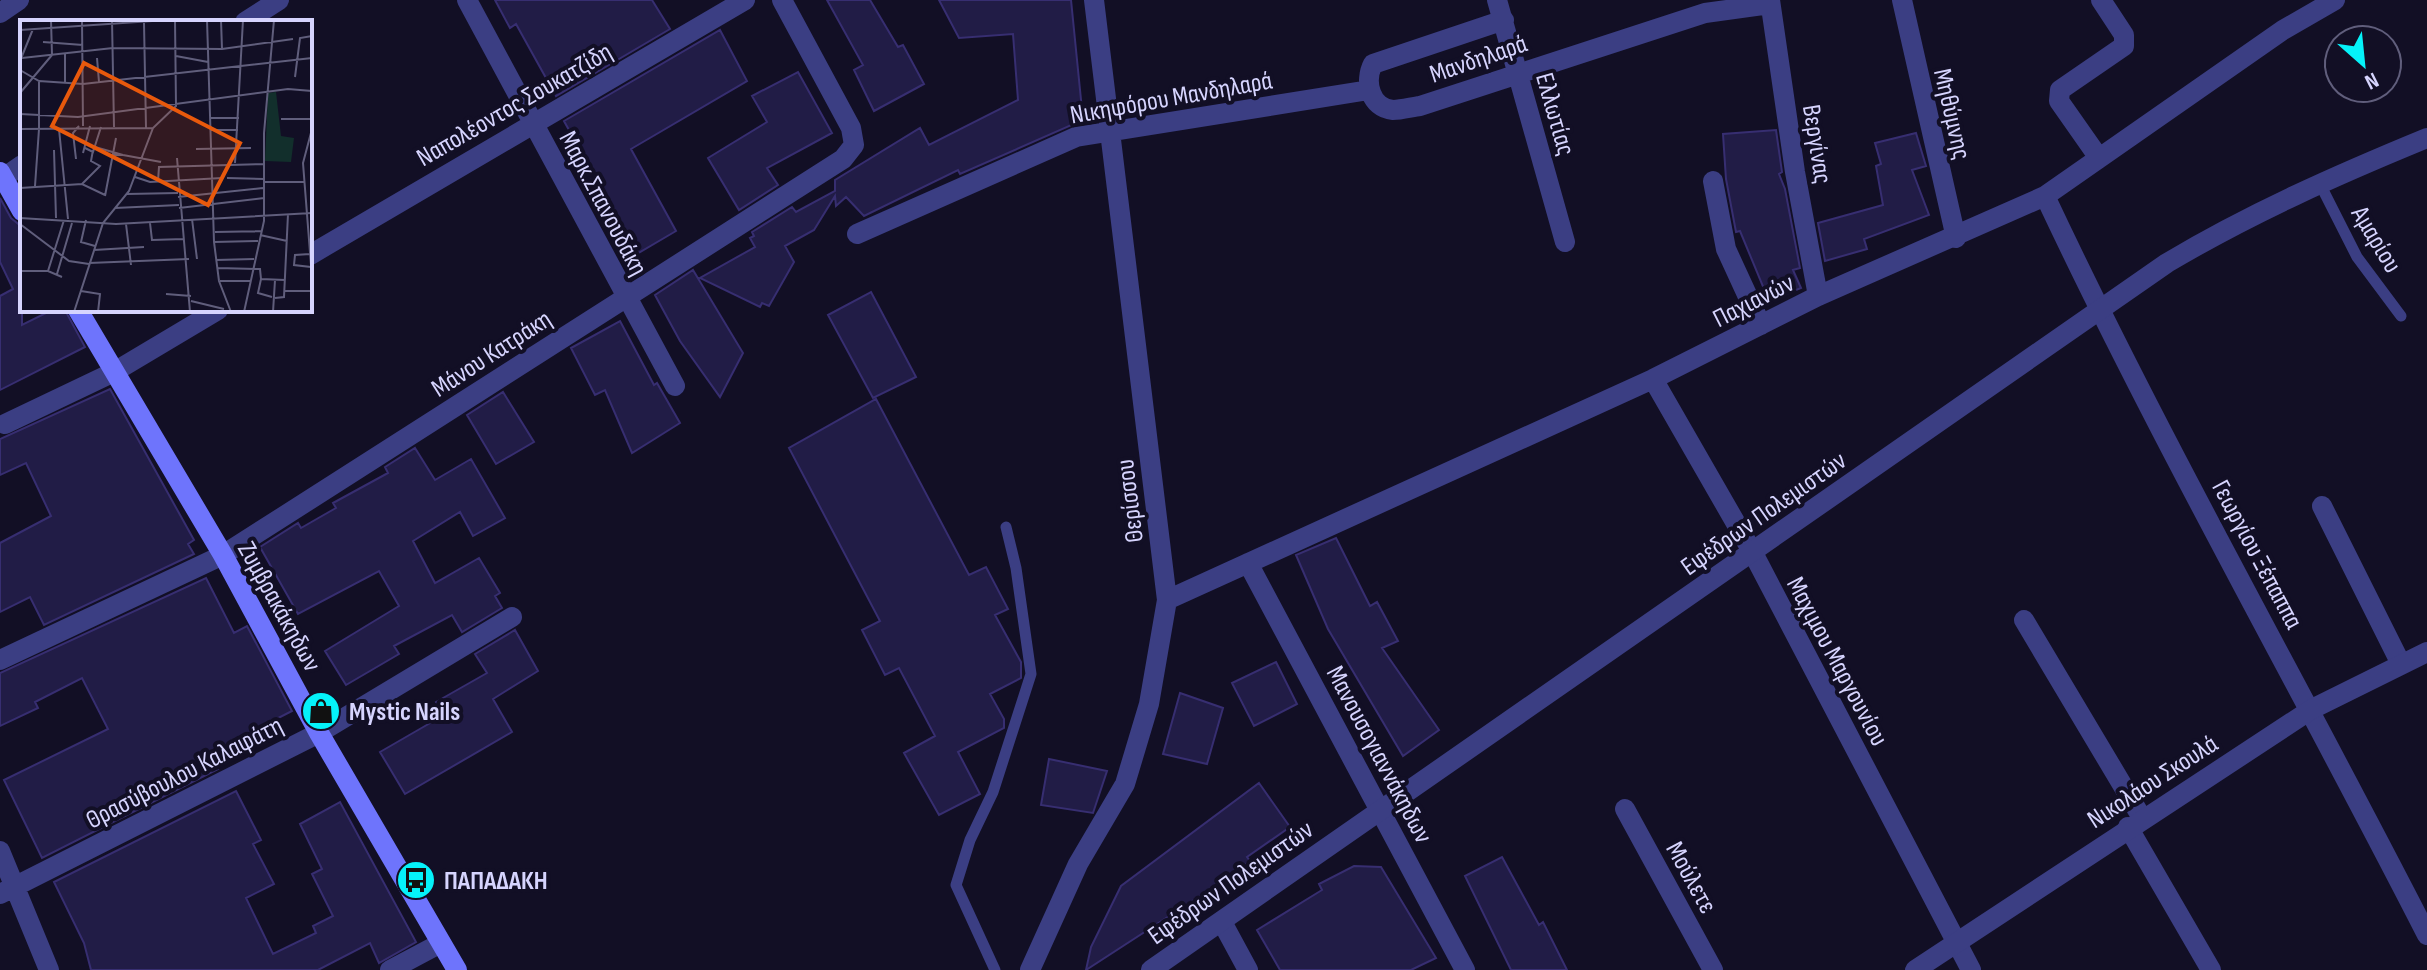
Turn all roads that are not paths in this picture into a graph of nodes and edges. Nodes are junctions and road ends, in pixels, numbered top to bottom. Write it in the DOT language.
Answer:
graph roads {
  1 [pos="19,0"];
  2 [pos="279,0"];
  3 [pos="467,0"];
  4 [pos="745,0"];
  5 [pos="782,0"];
  6 [pos="1094,0"];
  7 [pos="1497,0"];
  8 [pos="1902,0"];
  9 [pos="2101,0"];
  10 [pos="1770,2"];
  11 [pos="2325,2"];
  12 [pos="0,13"];
  13 [pos="248,20"];
  14 [pos="1504,20"];
  15 [pos="1517,72"];
  16 [pos="1369,90"];
  17 [pos="532,123"];
  18 [pos="1111,129"];
  19 [pos="2427,138"];
  20 [pos="2099,158"];
  21 [pos="20,166"];
  22 [pos="1,176"];
  23 [pos="1713,181"];
  24 [pos="2319,182"];
  25 [pos="2045,196"];
  26 [pos="20,208"];
  27 [pos="857,234"];
  28 [pos="1956,238"];
  29 [pos="1565,242"];
  30 [pos="312,254"];
  31 [pos="1818,296"];
  32 [pos="625,298"];
  33 [pos="2099,310"];
  34 [pos="79,312"];
  35 [pos="215,312"];
  36 [pos="2401,316"];
  37 [pos="1761,325"];
  38 [pos="114,372"];
  39 [pos="1653,379"];
  40 [pos="675,386"];
  41 [pos="5,424"];
  42 [pos="2322,506"];
  43 [pos="1006,527"];
  44 [pos="1753,553"];
  45 [pos="223,555"];
  46 [pos="1248,563"];
  47 [pos="1167,600"];
  48 [pos="512,617"];
  49 [pos="2024,620"];
  50 [pos="2427,652"];
  51 [pos="0,660"];
  52 [pos="2401,664"];
  53 [pos="2312,709"];
  54 [pos="319,733"];
  55 [pos="1379,809"];
  56 [pos="1625,809"];
  57 [pos="2135,823"];
  58 [pos="0,851"];
  59 [pos="8,890"];
  60 [pos="1222,922"];
  61 [pos="2427,935"];
  62 [pos="441,943"];
  63 [pos="1956,943"];
  64 [pos="49,970"];
  65 [pos="390,970"];
  66 [pos="457,970"];
  67 [pos="995,970"];
  68 [pos="1030,970"];
  69 [pos="1151,970"];
  70 [pos="1248,970"];
  71 [pos="1465,970"];
  72 [pos="1713,970"];
  73 [pos="1915,970"];
  74 [pos="1971,970"];
  75 [pos="2211,970"];
  1 -- 12 [label="street"];
  2 -- 13 [label="street"];
  3 -- 17 [label="street, Μαρκ.Σπανουδάκη"];
  4 -- 17 [label="street, Ναπολέοντος Σουκατζίδη"];
  5 -- 32 [label="street, Μάνου Κατράκη"];
  6 -- 18 [label="street, Θερίσσου"];
  7 -- 14 [label="street, Ελλωτίας"];
  8 -- 28 [label="street, Μηθύμνης"];
  9 -- 20 [label="street"];
  10 -- 15 [label="street, Μανδηλαρά"];
  10 -- 31 [label="street, Βεργίνας"];
  11 -- 20 [label="street, Παχιανών"];
  14 -- 15 [label="street, Ελλωτίας"];
  14 -- 16 [label="street, Μανδηλαρά"];
  15 -- 16 [label="street, Μανδηλαρά"];
  15 -- 29 [label="street, Ελλωτίας"];
  16 -- 18 [label="street, Νικηφόρου Μανδηλαρά"];
  17 -- 30 [label="street, Ναπολέοντος Σουκατζίδη"];
  17 -- 32 [label="street, Μαρκ.Σπανουδάκη"];
  18 -- 27 [label="street, Νικηφόρου Μανδηλαρά"];
  18 -- 47 [label="street, Θερίσσου"];
  19 -- 24 [label="street, Εφέδρων Πολεμιστών"];
  20 -- 25 [label="street, Παχιανών"];
  21 -- 22 [label="street"];
  22 -- 26 [label="main road"];
  23 -- 37 [label="street"];
  24 -- 33 [label="street, Εφέδρων Πολεμιστών"];
  24 -- 36 [label="lane, Αμαρίου"];
  25 -- 28 [label="street, Παχιανών"];
  25 -- 33 [label="street, Γεωργίου Ξέπαππα"];
  28 -- 31 [label="street, Παχιανών"];
  31 -- 37 [label="street, Παχιανών"];
  32 -- 40 [label="street, Μαρκ.Σπανουδάκη"];
  32 -- 45 [label="street, Μάνου Κατράκη"];
  33 -- 44 [label="street, Εφέδρων Πολεμιστών"];
  33 -- 53 [label="street, Γεωργίου Ξέπαππα"];
  34 -- 38 [label="main road, Ζυμβρακάκηδων"];
  35 -- 38 [label="street"];
  37 -- 39 [label="street, Παχιανών"];
  38 -- 41 [label="street"];
  38 -- 45 [label="main road, Ζυμβρακάκηδων"];
  39 -- 44 [label="street, Μαχιμου Mαργουνίου"];
  39 -- 46 [label="street, Παχιανών"];
  42 -- 52 [label="street"];
  43 -- 67 [label="lane"];
  44 -- 55 [label="street, Εφέδρων Πολεμιστών"];
  44 -- 63 [label="street, Μαχιμου Mαργουνίου"];
  45 -- 51 [label="street, Μάνου Κατράκη"];
  45 -- 54 [label="main road, Ζυμβρακάκηδων"];
  46 -- 47 [label="street, Παχιανών"];
  46 -- 55 [label="street, Μανουσογιαννάκηδων"];
  47 -- 68 [label="street, Θερίσσου"];
  48 -- 54 [label="street, Θρασύβουλου Καλαφάτη"];
  49 -- 57 [label="street"];
  50 -- 52 [label="street, Νικολάου Σκουλά"];
  52 -- 53 [label="street, Νικολάου Σκουλά"];
  53 -- 57 [label="street, Νικολάου Σκουλά"];
  53 -- 61 [label="street, Γεωργίου Ξέπαππα"];
  54 -- 59 [label="street, Θρασύβουλου Καλαφάτη"];
  54 -- 62 [label="main road, Ζυμβρακάκηδων"];
  55 -- 60 [label="street, Εφέδρων Πολεμιστών"];
  55 -- 71 [label="street, Μανουσογιαννάκηδων"];
  56 -- 72 [label="street, Μούλετε"];
  57 -- 63 [label="street, Νικολάου Σκουλά"];
  57 -- 75 [label="street"];
  58 -- 59 [label="street"];
  59 -- 64 [label="street"];
  60 -- 69 [label="street, Εφέδρων Πολεμιστών"];
  60 -- 70 [label="street"];
  62 -- 65 [label="street"];
  62 -- 66 [label="main road, Ζυμβρακάκηδων"];
  63 -- 73 [label="street, Νικολάου Σκουλά"];
  63 -- 74 [label="street, Μαχιμου Mαργουνίου"];
}
